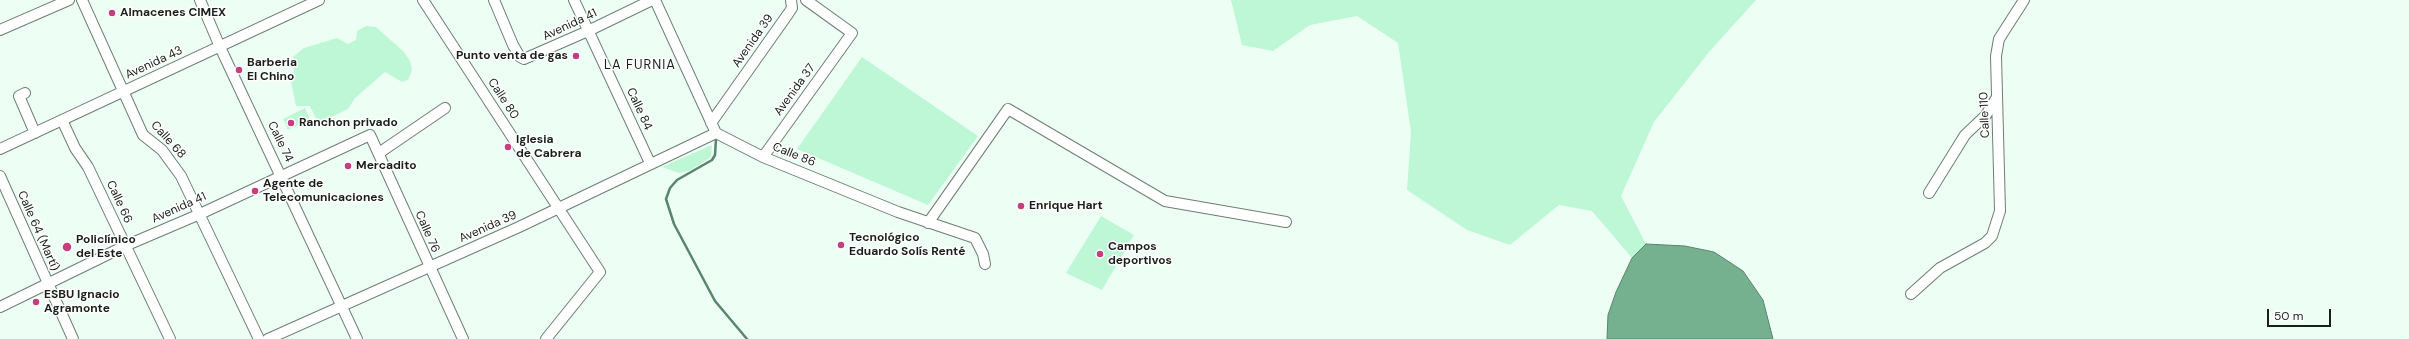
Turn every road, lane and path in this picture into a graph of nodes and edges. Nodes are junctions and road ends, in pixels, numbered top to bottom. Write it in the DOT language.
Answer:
graph roads {
  1 [pos="69,0"];
  2 [pos="82,0"];
  3 [pos="200,0"];
  4 [pos="319,0"];
  5 [pos="424,0"];
  6 [pos="494,0"];
  7 [pos="574,0"];
  8 [pos="653,0"];
  9 [pos="791,0"];
  10 [pos="806,0"];
  11 [pos="2024,0"];
  12 [pos="0,30"];
  13 [pos="588,31"];
  14 [pos="220,47"];
  15 [pos="123,92"];
  16 [pos="25,93"];
  17 [pos="1997,97"];
  18 [pos="445,108"];
  19 [pos="62,120"];
  20 [pos="711,122"];
  21 [pos="35,133"];
  22 [pos="716,133"];
  23 [pos="370,135"];
  24 [pos="0,150"];
  25 [pos="379,153"];
  26 [pos="763,157"];
  27 [pos="650,163"];
  28 [pos="282,175"];
  29 [pos="0,176"];
  30 [pos="1929,193"];
  31 [pos="559,208"];
  32 [pos="200,214"];
  33 [pos="1286,222"];
  34 [pos="928,223"];
  35 [pos="125,246"];
  36 [pos="985,264"];
  37 [pos="429,267"];
  38 [pos="48,283"];
  39 [pos="1910,294"];
  40 [pos="342,305"];
  41 [pos="0,307"];
  42 [pos="74,339"];
  43 [pos="170,339"];
  44 [pos="258,339"];
  45 [pos="268,339"];
  46 [pos="357,339"];
  47 [pos="463,339"];
  48 [pos="546,339"];
  1 -- 12 [label="street"];
  2 -- 15 [label="street, Calle 68"];
  3 -- 14 [label="street, Calle 74"];
  4 -- 14 [label="street, Avenida 43"];
  5 -- 31 [label="street, Calle 80"];
  6 -- 13 [label="street, Avenida 41"];
  7 -- 13 [label="street, Calle 84"];
  8 -- 13 [label="street, Avenida 41"];
  8 -- 20 [label="street"];
  9 -- 20 [label="street, Avenida 39"];
  10 -- 26 [label="street, Avenida 37"];
  11 -- 17 [label="street, Calle 110"];
  13 -- 27 [label="street, Calle 84"];
  14 -- 15 [label="street, Avenida 43"];
  14 -- 28 [label="street, Calle 74"];
  15 -- 19 [label="street, Avenida 43"];
  15 -- 32 [label="street, Calle 68"];
  16 -- 21 [label="street"];
  17 -- 30 [label="street"];
  17 -- 39 [label="street, Calle 110"];
  18 -- 25 [label="street"];
  19 -- 21 [label="street, Avenida 43"];
  19 -- 35 [label="street, Calle 66"];
  20 -- 22 [label="street"];
  21 -- 24 [label="street, Avenida 43"];
  22 -- 26 [label="street, Calle 86"];
  22 -- 27 [label="street, Avenida 39"];
  23 -- 25 [label="street, Calle 76"];
  23 -- 28 [label="street, Avenida 41"];
  25 -- 37 [label="street, Calle 76"];
  26 -- 34 [label="street, Calle 86"];
  27 -- 31 [label="street, Avenida 39"];
  28 -- 32 [label="street, Avenida 41"];
  28 -- 40 [label="street, Calle 74"];
  29 -- 38 [label="street, Calle 64 (Martí)"];
  31 -- 37 [label="street, Avenida 39"];
  31 -- 48 [label="street, Calle 80"];
  32 -- 35 [label="street, Avenida 41"];
  32 -- 44 [label="street, Calle 68"];
  33 -- 34 [label="street"];
  34 -- 36 [label="street, Calle 86"];
  35 -- 38 [label="street, Avenida 41"];
  35 -- 43 [label="street, Calle 66"];
  37 -- 40 [label="street, Avenida 39"];
  37 -- 47 [label="street, Calle 76"];
  38 -- 41 [label="street, Avenida 41"];
  38 -- 42 [label="street, Calle 64 (Martí)"];
  40 -- 45 [label="street, Avenida 39"];
  40 -- 46 [label="street, Calle 74"];
}
